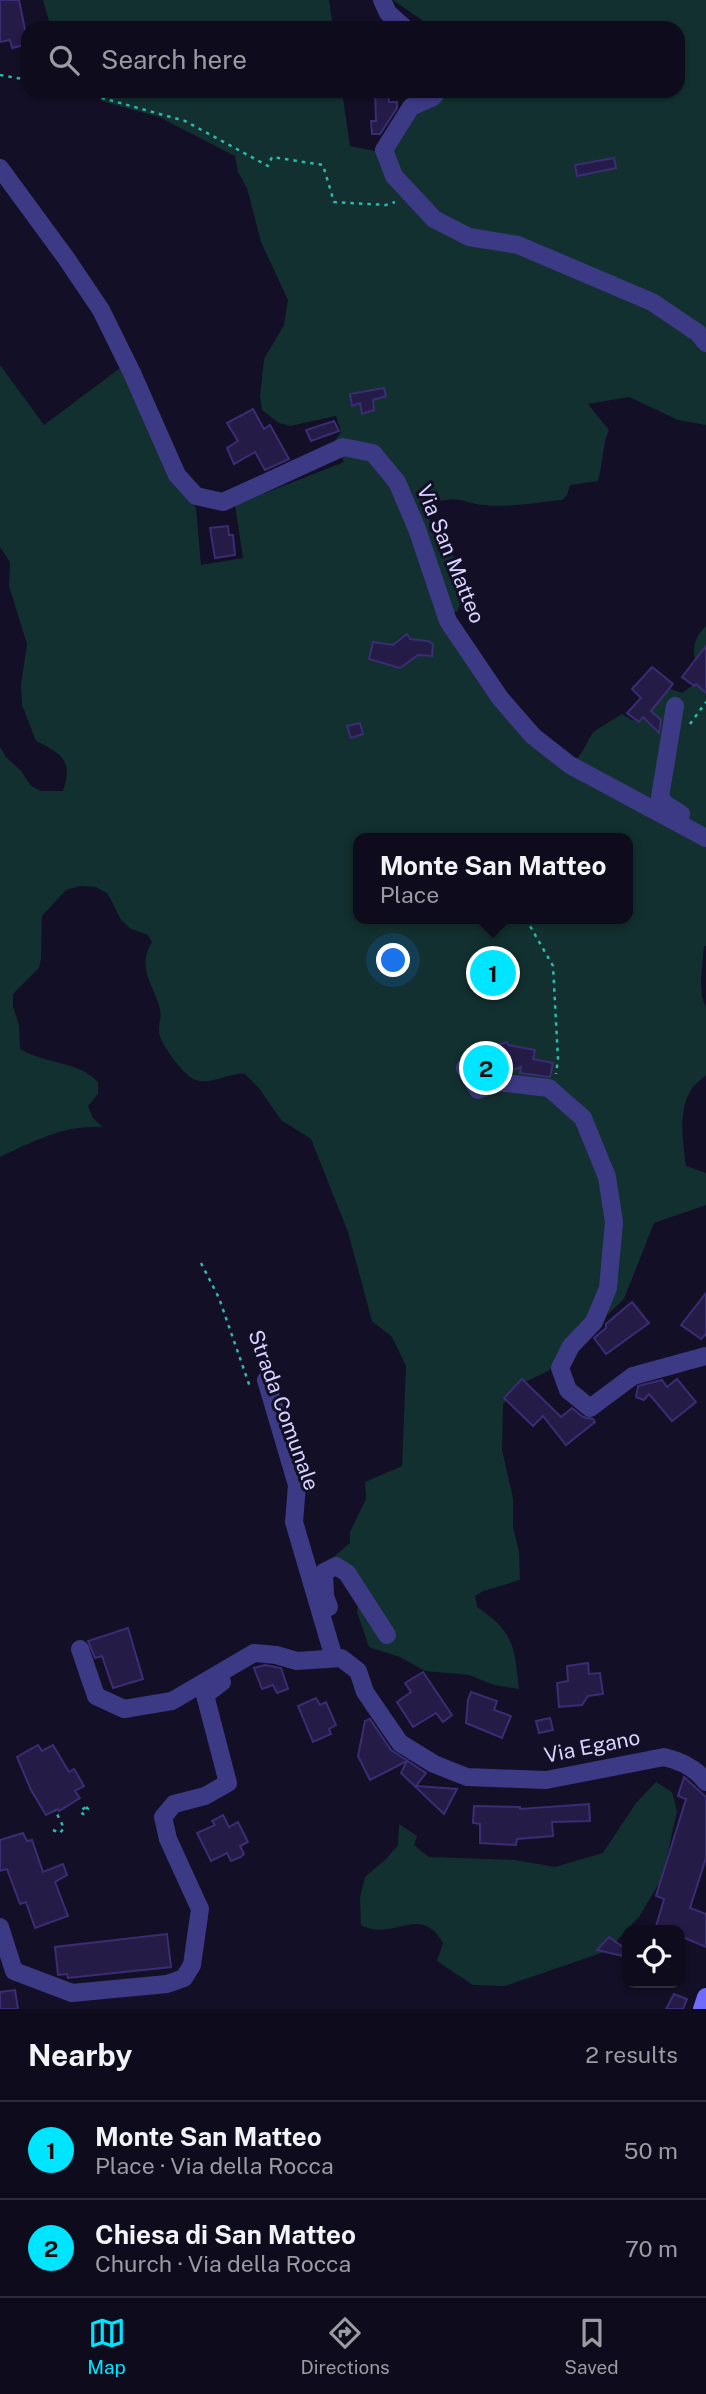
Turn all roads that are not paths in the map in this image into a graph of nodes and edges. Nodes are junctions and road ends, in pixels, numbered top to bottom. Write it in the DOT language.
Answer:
graph roads {
  1 [pos="382,0"];
  2 [pos="397,21"];
  3 [pos="431,98"];
  4 [pos="0,168"];
  5 [pos="706,343"];
  6 [pos="675,706"];
  7 [pos="705,836"];
  8 [pos="465,1069"];
  9 [pos="706,1356"];
  10 [pos="259,1385"];
  11 [pos="387,1635"];
  12 [pos="80,1649"];
  13 [pos="338,1658"];
  14 [pos="241,1660"];
  15 [pos="706,1782"];
  16 [pos="0,1927"];
  17 [pos="7,1973"];
  18 [pos="706,1997"];
  19 [pos="702,2009"];
  1 -- 2 [label="street"];
  3 -- 5 [label="street"];
  4 -- 7 [label="street, Via San Matteo"];
  6 -- 7 [label="street"];
  8 -- 9 [label="street"];
  10 -- 13 [label="street, Strada Comunale"];
  11 -- 13 [label="street"];
  12 -- 14 [label="street"];
  13 -- 14 [label="street"];
  13 -- 15 [label="street, Via Egano"];
  14 -- 17 [label="street"];
  16 -- 17 [label="street"];
  18 -- 19 [label="street"];
}
